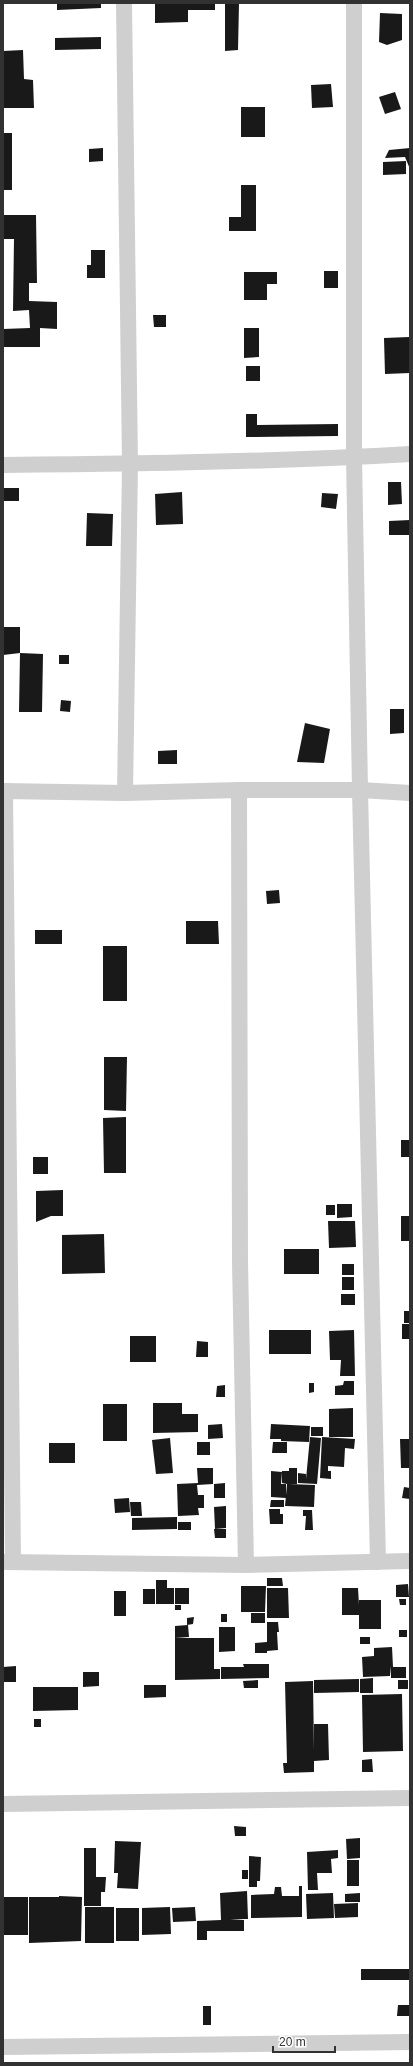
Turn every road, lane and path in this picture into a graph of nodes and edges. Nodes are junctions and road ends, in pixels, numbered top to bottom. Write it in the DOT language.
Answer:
graph roads {
  1 [pos="124,3"];
  2 [pos="354,3"];
  3 [pos="410,454"];
  4 [pos="354,457"];
  5 [pos="130,464"];
  6 [pos="3,466"];
  7 [pos="240,790"];
  8 [pos="360,790"];
  9 [pos="4,791"];
  10 [pos="125,793"];
  11 [pos="410,793"];
  12 [pos="410,1561"];
  13 [pos="8,1562"];
  14 [pos="378,1562"];
  15 [pos="246,1565"];
  16 [pos="410,1798"];
  17 [pos="3,1804"];
  18 [pos="410,2042"];
  19 [pos="3,2047"];
  1 -- 5 [label="street"];
  2 -- 4 [label="street"];
  3 -- 4 [label="street"];
  4 -- 5 [label="street"];
  4 -- 8 [label="street"];
  5 -- 6 [label="street"];
  5 -- 10 [label="street"];
  7 -- 8 [label="street"];
  7 -- 10 [label="street"];
  7 -- 15 [label="street"];
  8 -- 11 [label="street"];
  8 -- 14 [label="street"];
  9 -- 10 [label="street"];
  9 -- 13 [label="street"];
  12 -- 14 [label="street"];
  13 -- 15 [label="street"];
  14 -- 15 [label="street"];
  16 -- 17 [label="street"];
  18 -- 19 [label="street"];
}
